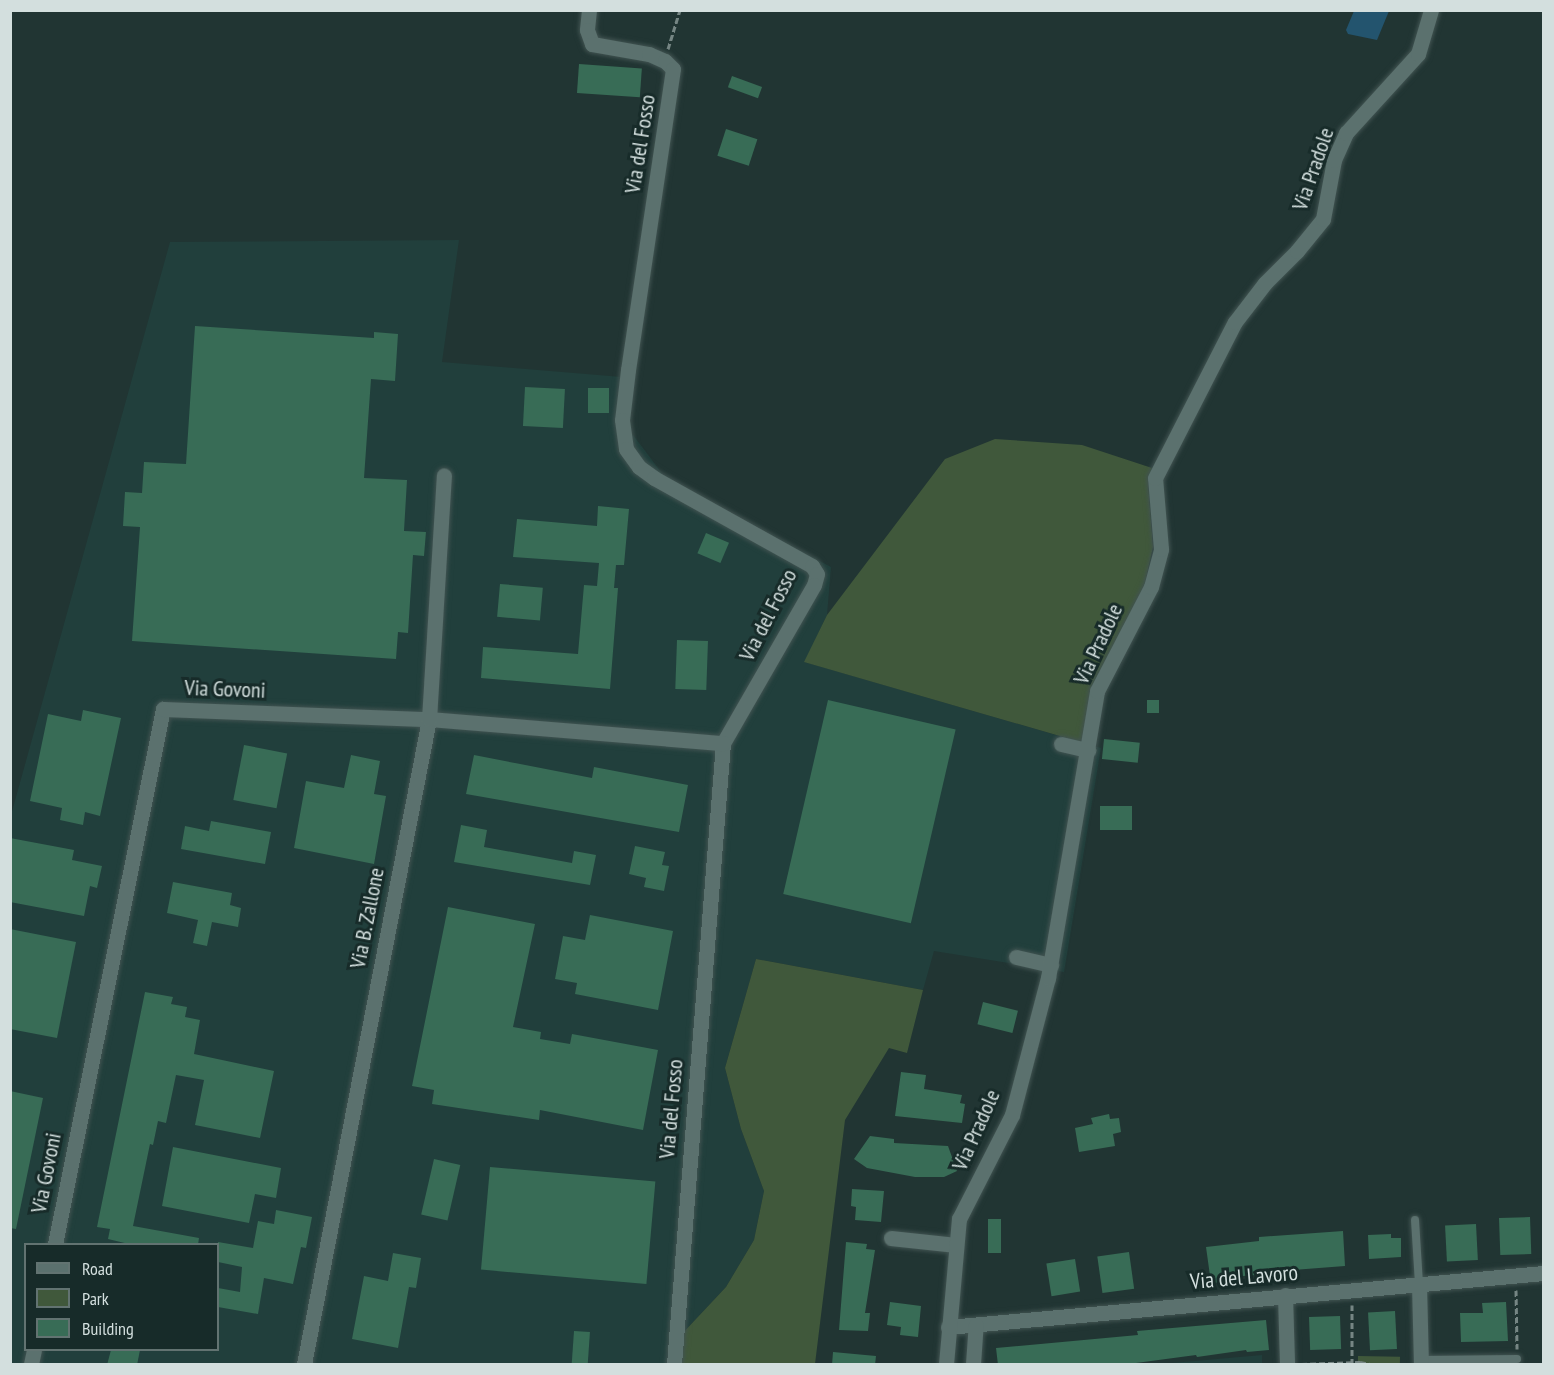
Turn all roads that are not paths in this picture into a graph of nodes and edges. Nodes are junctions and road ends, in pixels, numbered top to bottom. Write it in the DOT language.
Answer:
graph roads {
  1 [pos="589,10"];
  2 [pos="1431,10"];
  3 [pos="444,475"];
  4 [pos="429,719"];
  5 [pos="723,743"];
  6 [pos="1061,744"];
  7 [pos="1088,750"];
  8 [pos="1016,957"];
  9 [pos="1051,965"];
  10 [pos="1414,1220"];
  11 [pos="891,1238"];
  12 [pos="55,1243"];
  13 [pos="956,1245"];
  14 [pos="1544,1273"];
  15 [pos="1419,1284"];
  16 [pos="1285,1295"];
  17 [pos="976,1325"];
  18 [pos="948,1327"];
  19 [pos="1517,1359"];
  20 [pos="1420,1363"];
  21 [pos="1287,1364"];
  22 [pos="304,1365"];
  23 [pos="674,1365"];
  24 [pos="946,1365"];
  25 [pos="973,1365"];
  1 -- 5 [label="street, Via del Fosso"];
  2 -- 7 [label="street, Via Pradole"];
  3 -- 4 [label="street, Via B. Zallone"];
  4 -- 5 [label="street, Via Govoni"];
  4 -- 12 [label="street, Via Govoni"];
  4 -- 22 [label="street, Via B. Zallone"];
  5 -- 23 [label="street, Via del Fosso"];
  6 -- 7 [label="street"];
  7 -- 9 [label="street, Via Pradole"];
  8 -- 9 [label="street"];
  9 -- 13 [label="street, Via Pradole"];
  10 -- 15 [label="lane"];
  11 -- 13 [label="street"];
  13 -- 18 [label="street, Via Pradole"];
  14 -- 15 [label="street, Via del Lavoro"];
  15 -- 16 [label="street, Via del Lavoro"];
  15 -- 20 [label="street"];
  16 -- 17 [label="street, Via del Lavoro"];
  16 -- 21 [label="street"];
  17 -- 18 [label="street, Via del Lavoro"];
  17 -- 25 [label="street"];
  18 -- 24 [label="street, Via Pradole"];
  19 -- 20 [label="lane"];
}
